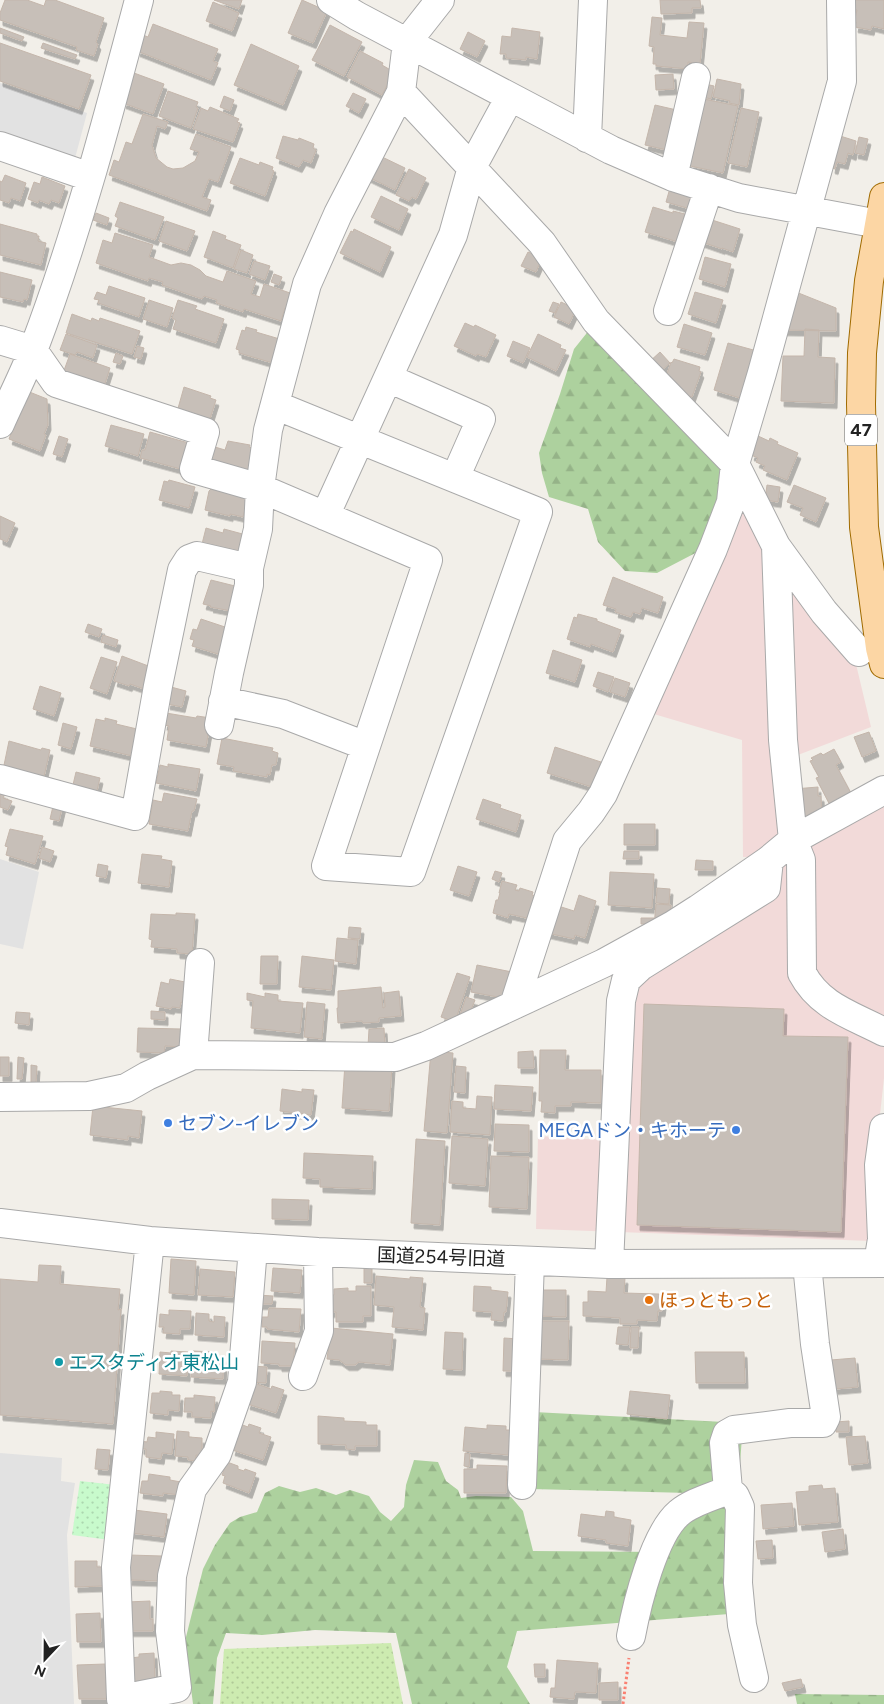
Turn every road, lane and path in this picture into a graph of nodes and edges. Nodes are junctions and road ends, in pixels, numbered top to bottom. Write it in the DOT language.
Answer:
graph roads {
  1 [pos="139,0"];
  2 [pos="331,0"];
  3 [pos="440,0"];
  4 [pos="593,0"];
  5 [pos="841,0"];
  6 [pos="407,42"];
  7 [pos="696,77"];
  8 [pos="401,92"];
  9 [pos="510,97"];
  10 [pos="587,138"];
  11 [pos="0,146"];
  12 [pos="472,167"];
  13 [pos="90,177"];
  14 [pos="673,177"];
  15 [pos="709,188"];
  16 [pos="884,197"];
  17 [pos="806,212"];
  18 [pos="881,224"];
  19 [pos="668,310"];
  20 [pos="0,340"];
  21 [pos="33,350"];
  22 [pos="388,378"];
  23 [pos="275,405"];
  24 [pos="0,424"];
  25 [pos="360,439"];
  26 [pos="735,464"];
  27 [pos="456,478"];
  28 [pos="260,488"];
  29 [pos="325,516"];
  30 [pos="776,546"];
  31 [pos="249,568"];
  32 [pos="859,652"];
  33 [pos="884,664"];
  34 [pos="366,746"];
  35 [pos="0,779"];
  36 [pos="884,790"];
  37 [pos="793,840"];
  38 [pos="769,860"];
  39 [pos="200,963"];
  40 [pos="514,1005"];
  41 [pos="884,1032"];
  42 [pos="193,1055"];
  43 [pos="0,1098"];
  44 [pos="884,1128"];
  45 [pos="0,1222"];
  46 [pos="150,1241"];
  47 [pos="253,1248"];
  48 [pos="318,1252"];
  49 [pos="530,1261"];
  50 [pos="881,1263"];
  51 [pos="609,1264"];
  52 [pos="808,1264"];
  53 [pos="303,1376"];
  54 [pos="522,1485"];
  55 [pos="728,1490"];
  56 [pos="631,1636"];
  57 [pos="754,1678"];
  58 [pos="623,1704"];
  1 -- 13 [label="street"];
  2 -- 6 [label="street"];
  3 -- 6 [label="street"];
  4 -- 10 [label="street"];
  5 -- 17 [label="street"];
  6 -- 8 [label="street"];
  6 -- 9 [label="street"];
  7 -- 14 [label="street"];
  8 -- 12 [label="street"];
  8 -- 23 [label="street"];
  9 -- 10 [label="street"];
  9 -- 12 [label="street"];
  10 -- 14 [label="street"];
  11 -- 13 [label="street"];
  12 -- 22 [label="street"];
  12 -- 26 [label="street"];
  13 -- 21 [label="street"];
  14 -- 15 [label="street"];
  15 -- 17 [label="street"];
  15 -- 19 [label="street"];
  16 -- 18 [label="main road, 47"];
  17 -- 18 [label="street"];
  17 -- 26 [label="street"];
  18 -- 33 [label="main road, 47"];
  20 -- 21 [label="street"];
  21 -- 24 [label="street"];
  21 -- 28 [label="street"];
  22 -- 25 [label="street"];
  22 -- 27 [label="street"];
  23 -- 25 [label="street"];
  23 -- 28 [label="street"];
  25 -- 27 [label="street"];
  25 -- 29 [label="street"];
  26 -- 30 [label="street"];
  26 -- 40 [label="street"];
  27 -- 34 [label="street"];
  28 -- 29 [label="street"];
  28 -- 31 [label="street"];
  29 -- 34 [label="street"];
  30 -- 32 [label="street"];
  30 -- 37 [label="street"];
  31 -- 34 [label="street"];
  31 -- 35 [label="street"];
  36 -- 37 [label="street"];
  37 -- 38 [label="street"];
  37 -- 41 [label="street"];
  38 -- 40 [label="street"];
  38 -- 51 [label="street"];
  39 -- 42 [label="street"];
  40 -- 42 [label="street"];
  42 -- 43 [label="street"];
  44 -- 50 [label="street"];
  45 -- 46 [label="street, 国道254号旧道"];
  46 -- 47 [label="street, 国道254号旧道"];
  46 -- 47 [label="street"];
  47 -- 48 [label="street, 国道254号旧道"];
  48 -- 49 [label="street, 国道254号旧道"];
  48 -- 53 [label="street"];
  49 -- 51 [label="street, 国道254号旧道"];
  49 -- 54 [label="street"];
  50 -- 52 [label="street, 国道254号旧道"];
  51 -- 52 [label="street, 国道254号旧道"];
  52 -- 55 [label="street"];
  55 -- 56 [label="street"];
  55 -- 57 [label="street"];
  56 -- 58 [label="path"];
}
